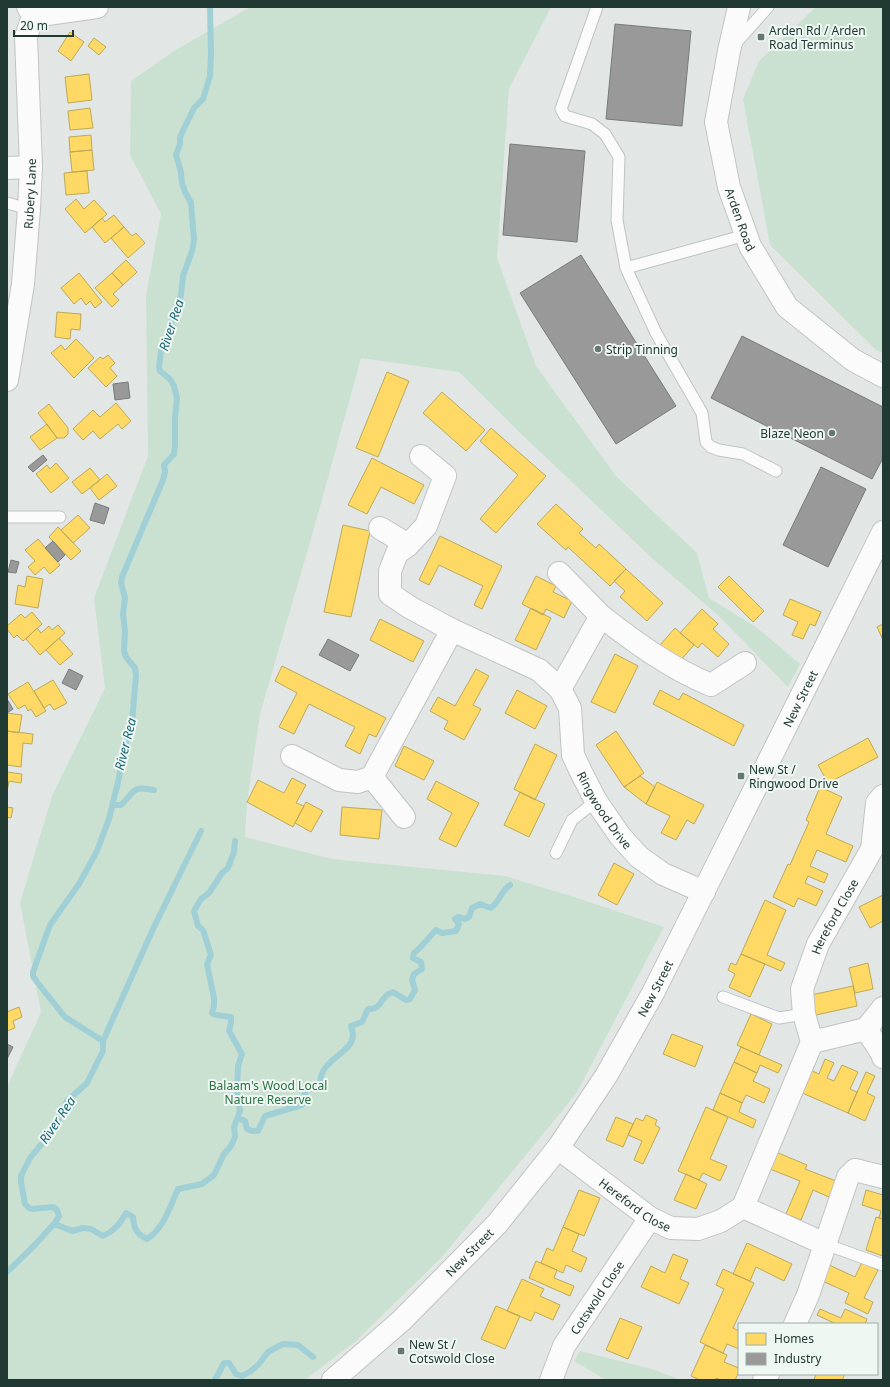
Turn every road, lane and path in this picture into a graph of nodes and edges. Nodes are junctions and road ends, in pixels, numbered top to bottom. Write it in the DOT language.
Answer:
graph roads {
  1 [pos="97,7"];
  2 [pos="597,7"];
  3 [pos="739,7"];
  4 [pos="768,7"];
  5 [pos="30,11"];
  6 [pos="729,51"];
  7 [pos="31,167"];
  8 [pos="7,168"];
  9 [pos="7,203"];
  10 [pos="29,209"];
  11 [pos="746,235"];
  12 [pos="626,268"];
  13 [pos="10,346"];
  14 [pos="883,376"];
  15 [pos="7,380"];
  16 [pos="421,456"];
  17 [pos="776,471"];
  18 [pos="7,517"];
  19 [pos="60,517"];
  20 [pos="380,528"];
  21 [pos="883,532"];
  22 [pos="408,545"];
  23 [pos="559,573"];
  24 [pos="601,616"];
  25 [pos="452,630"];
  26 [pos="745,662"];
  27 [pos="560,689"];
  28 [pos="292,756"];
  29 [pos="372,777"];
  30 [pos="883,796"];
  31 [pos="596,801"];
  32 [pos="404,817"];
  33 [pos="556,853"];
  34 [pos="704,892"];
  35 [pos="723,996"];
  36 [pos="883,1008"];
  37 [pos="804,1014"];
  38 [pos="866,1029"];
  39 [pos="812,1042"];
  40 [pos="883,1057"];
  41 [pos="558,1148"];
  42 [pos="883,1177"];
  43 [pos="743,1207"];
  44 [pos="650,1218"];
  45 [pos="825,1244"];
  46 [pos="883,1265"];
  47 [pos="795,1323"];
  48 [pos="334,1380"];
  49 [pos="551,1380"];
  1 -- 5 [label="street"];
  2 -- 12 [label="lane"];
  3 -- 6 [label="street, Arden Road"];
  4 -- 6 [label="lane"];
  5 -- 7 [label="street, Rubery Lane"];
  6 -- 11 [label="street, Arden Road"];
  7 -- 8 [label="street"];
  7 -- 10 [label="street, Rubery Lane"];
  9 -- 10 [label="lane"];
  10 -- 13 [label="street, Rubery Lane"];
  11 -- 12 [label="lane"];
  11 -- 14 [label="street, Arden Road"];
  12 -- 17 [label="lane"];
  13 -- 15 [label="street, Rubery Lane"];
  16 -- 22 [label="street, Ringwood Drive"];
  18 -- 19 [label="lane"];
  20 -- 22 [label="street"];
  21 -- 34 [label="street, New Street"];
  22 -- 25 [label="street, Ringwood Drive"];
  23 -- 24 [label="street"];
  24 -- 26 [label="street"];
  24 -- 27 [label="street"];
  25 -- 27 [label="street, Ringwood Drive"];
  25 -- 29 [label="street"];
  27 -- 31 [label="street, Ringwood Drive"];
  28 -- 29 [label="street"];
  29 -- 32 [label="street"];
  30 -- 37 [label="street, Hereford Close"];
  31 -- 33 [label="lane"];
  31 -- 34 [label="street, Ringwood Drive"];
  34 -- 41 [label="street, New Street"];
  35 -- 37 [label="lane"];
  36 -- 38 [label="street"];
  37 -- 39 [label="street, Hereford Close"];
  38 -- 39 [label="street"];
  38 -- 40 [label="street"];
  39 -- 43 [label="street"];
  41 -- 44 [label="street, Hereford Close"];
  41 -- 48 [label="street, New Street"];
  42 -- 45 [label="street"];
  43 -- 44 [label="street, Hereford Close"];
  43 -- 45 [label="street"];
  44 -- 49 [label="street, Cotswold Close"];
  45 -- 46 [label="lane"];
  45 -- 47 [label="street"];
}
